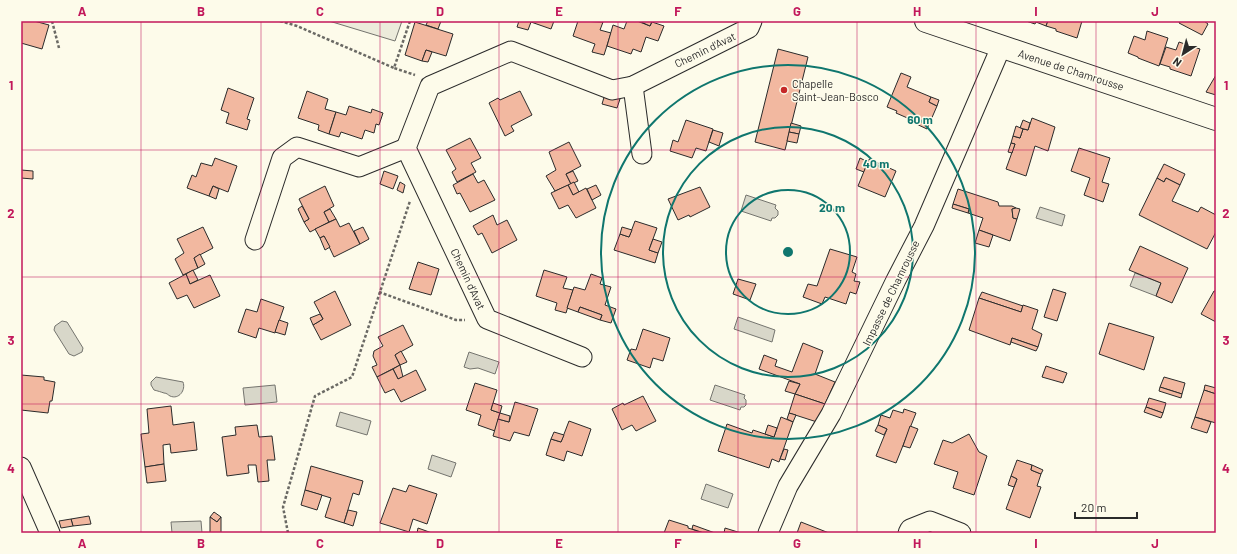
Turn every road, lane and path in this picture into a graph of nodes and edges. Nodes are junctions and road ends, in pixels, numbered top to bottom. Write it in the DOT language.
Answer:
graph roads {
  1 [pos="52,21"];
  2 [pos="280,21"];
  3 [pos="410,21"];
  4 [pos="752,21"];
  5 [pos="926,21"];
  6 [pos="1001,47"];
  7 [pos="60,48"];
  8 [pos="394,68"];
  9 [pos="438,83"];
  10 [pos="633,86"];
  11 [pos="1216,119"];
  12 [pos="406,148"];
  13 [pos="642,154"];
  14 [pos="418,174"];
  15 [pos="255,240"];
  16 [pos="380,292"];
  17 [pos="487,319"];
  18 [pos="582,358"];
  19 [pos="21,467"];
  20 [pos="50,533"];
  21 [pos="288,533"];
  22 [pos="768,533"];
  23 [pos="908,533"];
  24 [pos="961,533"];
  1 -- 7 [label="path"];
  2 -- 8 [label="path"];
  3 -- 8 [label="path"];
  4 -- 10 [label="street, Chemin d'Avat"];
  5 -- 6 [label="street, Avenue de Chamrousse"];
  6 -- 11 [label="street, Avenue de Chamrousse"];
  6 -- 22 [label="street, Impasse de Chamrousse"];
  8 -- 9 [label="path"];
  9 -- 10 [label="street, Chemin d'Avat"];
  9 -- 12 [label="street, Chemin d'Avat"];
  10 -- 13 [label="street"];
  12 -- 14 [label="street, Chemin d'Avat"];
  12 -- 15 [label="street"];
  14 -- 16 [label="path"];
  14 -- 17 [label="street, Chemin d'Avat"];
  16 -- 17 [label="path"];
  16 -- 21 [label="path"];
  17 -- 18 [label="street, Chemin d'Avat"];
  19 -- 20 [label="street"];
  23 -- 24 [label="street"];
}
